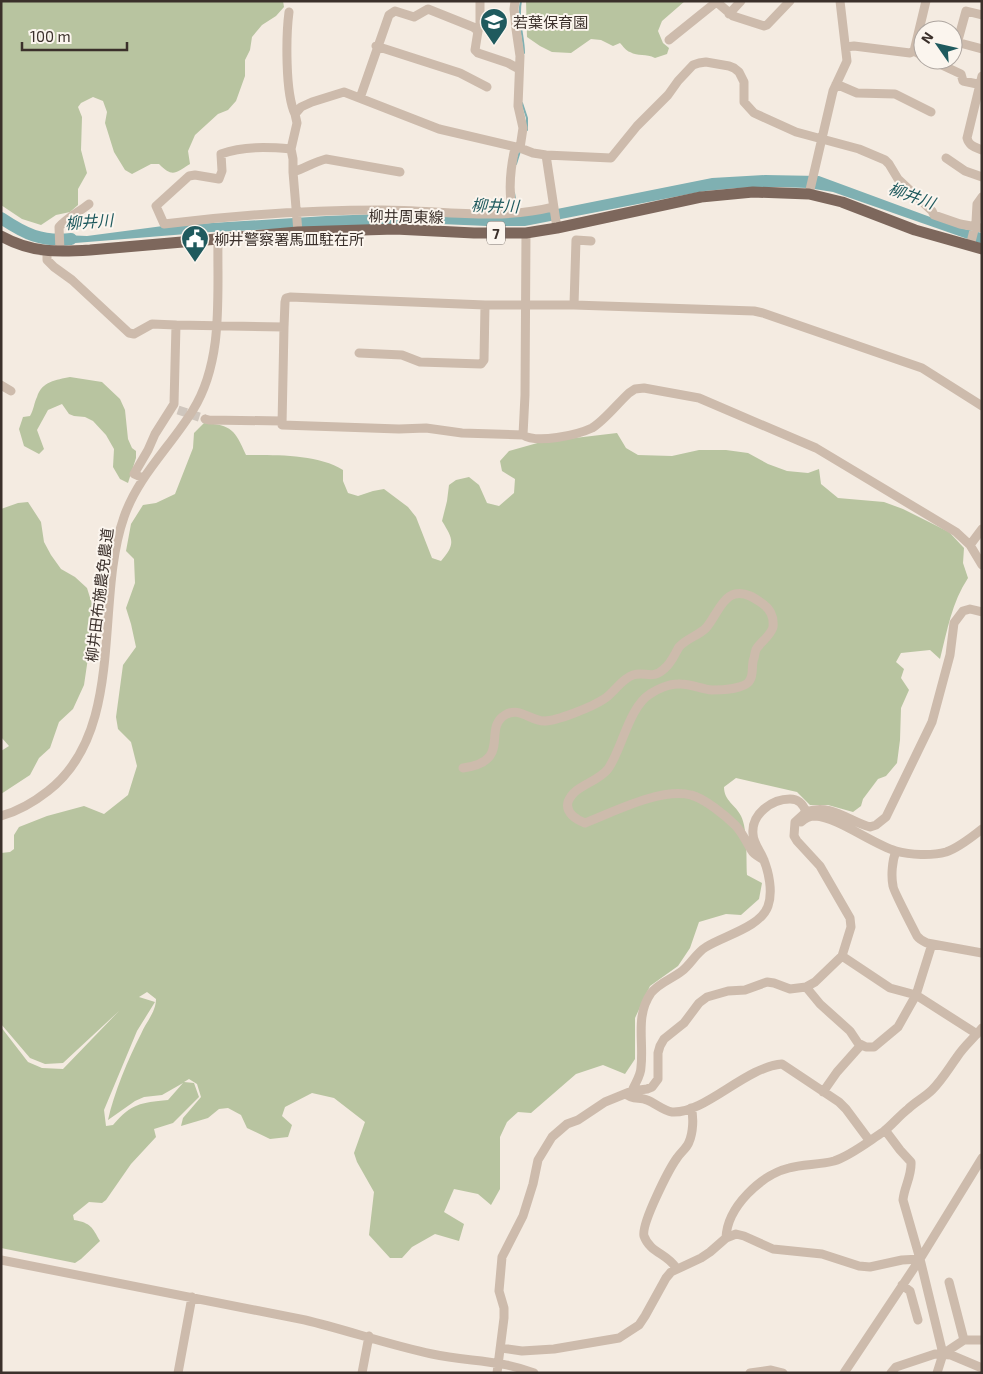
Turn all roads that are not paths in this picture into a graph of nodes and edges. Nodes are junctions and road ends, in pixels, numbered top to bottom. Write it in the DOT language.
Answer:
graph roads {
  1 [pos="480,1"];
  2 [pos="516,1"];
  3 [pos="740,1"];
  4 [pos="790,1"];
  5 [pos="926,1"];
  6 [pos="968,1"];
  7 [pos="842,2"];
  8 [pos="966,11"];
  9 [pos="290,12"];
  10 [pos="730,14"];
  11 [pos="982,15"];
  12 [pos="921,20"];
  13 [pos="478,30"];
  14 [pos="669,40"];
  15 [pos="376,46"];
  16 [pos="846,47"];
  17 [pos="982,49"];
  18 [pos="913,52"];
  19 [pos="519,70"];
  20 [pos="952,70"];
  21 [pos="981,82"];
  22 [pos="836,84"];
  23 [pos="487,87"];
  24 [pos="360,98"];
  25 [pos="979,105"];
  26 [pos="931,112"];
  27 [pos="296,114"];
  28 [pos="821,140"];
  29 [pos="517,148"];
  30 [pos="291,149"];
  31 [pos="982,150"];
  32 [pos="546,155"];
  33 [pos="946,158"];
  34 [pos="293,172"];
  35 [pos="400,172"];
  36 [pos="982,177"];
  37 [pos="810,192"];
  38 [pos="982,197"];
  39 [pos="89,204"];
  40 [pos="553,208"];
  41 [pos="516,213"];
  42 [pos="296,214"];
  43 [pos="556,225"];
  44 [pos="977,228"];
  45 [pos="298,231"];
  46 [pos="526,233"];
  47 [pos="1,236"];
  48 [pos="218,239"];
  49 [pos="591,241"];
  50 [pos="971,244"];
  51 [pos="60,249"];
  52 [pos="982,250"];
  53 [pos="47,251"];
  54 [pos="485,305"];
  55 [pos="574,305"];
  56 [pos="525,306"];
  57 [pos="176,325"];
  58 [pos="216,326"];
  59 [pos="284,327"];
  60 [pos="359,353"];
  61 [pos="1,385"];
  62 [pos="11,391"];
  63 [pos="982,406"];
  64 [pos="204,419"];
  65 [pos="282,421"];
  66 [pos="523,435"];
  67 [pos="143,478"];
  68 [pos="982,529"];
  69 [pos="970,545"];
  70 [pos="982,564"];
  71 [pos="982,612"];
  72 [pos="463,768"];
  73 [pos="806,812"];
  74 [pos="1,816"];
  75 [pos="795,830"];
  76 [pos="981,831"];
  77 [pos="896,851"];
  78 [pos="764,860"];
  79 [pos="932,944"];
  80 [pos="982,953"];
  81 [pos="842,956"];
  82 [pos="806,987"];
  83 [pos="916,995"];
  84 [pos="979,1031"];
  85 [pos="861,1045"];
  86 [pos="823,1092"];
  87 [pos="629,1093"];
  88 [pos="691,1108"];
  89 [pos="886,1130"];
  90 [pos="869,1140"];
  91 [pos="982,1158"];
  92 [pos="726,1238"];
  93 [pos="920,1259"];
  94 [pos="1,1260"];
  95 [pos="676,1268"];
  96 [pos="949,1282"];
  97 [pos="902,1285"];
  98 [pos="192,1297"];
  99 [pos="918,1320"];
  100 [pos="369,1336"];
  101 [pos="964,1340"];
  102 [pos="982,1340"];
  103 [pos="501,1348"];
  104 [pos="943,1354"];
  105 [pos="499,1362"];
  106 [pos="982,1368"];
  107 [pos="178,1373"];
  108 [pos="362,1373"];
  109 [pos="497,1373"];
  110 [pos="534,1373"];
  111 [pos="750,1373"];
  112 [pos="783,1373"];
  113 [pos="844,1373"];
  114 [pos="892,1373"];
  115 [pos="937,1373"];
  1 -- 13 [label="street"];
  2 -- 19 [label="street"];
  3 -- 10 [label="street"];
  4 -- 10 [label="street"];
  5 -- 12 [label="street"];
  6 -- 8 [label="street"];
  7 -- 16 [label="street"];
  8 -- 11 [label="street"];
  8 -- 17 [label="street"];
  9 -- 27 [label="street"];
  10 -- 14 [label="street"];
  13 -- 15 [label="street"];
  13 -- 19 [label="street"];
  15 -- 23 [label="street"];
  15 -- 24 [label="street"];
  16 -- 18 [label="street"];
  16 -- 22 [label="street"];
  19 -- 29 [label="street"];
  20 -- 21 [label="street"];
  21 -- 25 [label="street"];
  22 -- 26 [label="street"];
  22 -- 28 [label="street"];
  24 -- 27 [label="street"];
  24 -- 29 [label="street"];
  25 -- 31 [label="street"];
  27 -- 30 [label="street"];
  28 -- 32 [label="street"];
  28 -- 37 [label="street"];
  28 -- 44 [label="street"];
  29 -- 32 [label="street"];
  29 -- 41 [label="street"];
  30 -- 34 [label="street"];
  30 -- 42 [label="street"];
  32 -- 40 [label="street"];
  33 -- 36 [label="street"];
  34 -- 35 [label="street"];
  34 -- 42 [label="street"];
  37 -- 43 [label="main road, 柳井周東線 / 7"];
  37 -- 50 [label="main road, 柳井周東線 / 7"];
  38 -- 44 [label="street"];
  39 -- 51 [label="street"];
  40 -- 41 [label="street"];
  40 -- 43 [label="street"];
  41 -- 42 [label="street"];
  42 -- 45 [label="street"];
  43 -- 46 [label="main road, 柳井周東線 / 7"];
  44 -- 50 [label="street"];
  45 -- 46 [label="main road, 柳井周東線 / 7"];
  45 -- 48 [label="main road, 柳井周東線 / 7"];
  46 -- 56 [label="street"];
  47 -- 53 [label="main road, 柳井周東線 / 7"];
  48 -- 51 [label="main road, 柳井周東線 / 7"];
  48 -- 58 [label="street, 柳井田布施農免農道"];
  49 -- 55 [label="street"];
  50 -- 52 [label="main road, 柳井周東線 / 7"];
  51 -- 53 [label="main road, 柳井周東線 / 7"];
  53 -- 57 [label="street"];
  54 -- 56 [label="street"];
  54 -- 59 [label="street"];
  54 -- 60 [label="street"];
  55 -- 56 [label="street"];
  55 -- 63 [label="street"];
  56 -- 66 [label="street"];
  57 -- 58 [label="street"];
  57 -- 67 [label="street"];
  58 -- 59 [label="street"];
  58 -- 67 [label="street, 柳井田布施農免農道"];
  59 -- 65 [label="street"];
  61 -- 62 [label="street"];
  64 -- 65 [label="street"];
  65 -- 66 [label="street"];
  66 -- 69 [label="street"];
  67 -- 74 [label="street, 柳井田布施農免農道"];
  68 -- 69 [label="street"];
  69 -- 70 [label="street"];
  71 -- 73 [label="street"];
  72 -- 78 [label="street"];
  73 -- 75 [label="street"];
  73 -- 78 [label="street"];
  75 -- 77 [label="street"];
  75 -- 81 [label="street"];
  76 -- 77 [label="street"];
  77 -- 79 [label="street"];
  78 -- 87 [label="street"];
  79 -- 80 [label="street"];
  79 -- 83 [label="street"];
  81 -- 82 [label="street"];
  81 -- 83 [label="street"];
  82 -- 85 [label="street"];
  82 -- 87 [label="street"];
  83 -- 84 [label="street"];
  83 -- 85 [label="street"];
  84 -- 89 [label="street"];
  85 -- 86 [label="street"];
  86 -- 88 [label="street"];
  86 -- 90 [label="street"];
  87 -- 88 [label="street"];
  87 -- 103 [label="street"];
  88 -- 95 [label="street"];
  89 -- 90 [label="street"];
  89 -- 93 [label="street"];
  90 -- 92 [label="street"];
  91 -- 93 [label="street"];
  92 -- 93 [label="street"];
  92 -- 95 [label="street"];
  93 -- 97 [label="street"];
  93 -- 104 [label="street"];
  94 -- 98 [label="street"];
  95 -- 103 [label="street"];
  96 -- 101 [label="street"];
  97 -- 99 [label="street"];
  97 -- 113 [label="street"];
  98 -- 100 [label="street"];
  98 -- 107 [label="street"];
  100 -- 105 [label="street"];
  100 -- 108 [label="street"];
  101 -- 102 [label="street"];
  101 -- 104 [label="street"];
  103 -- 105 [label="street"];
  104 -- 106 [label="street"];
  104 -- 114 [label="street"];
  104 -- 115 [label="street"];
  105 -- 109 [label="street"];
  105 -- 110 [label="street"];
  111 -- 112 [label="street"];
}
